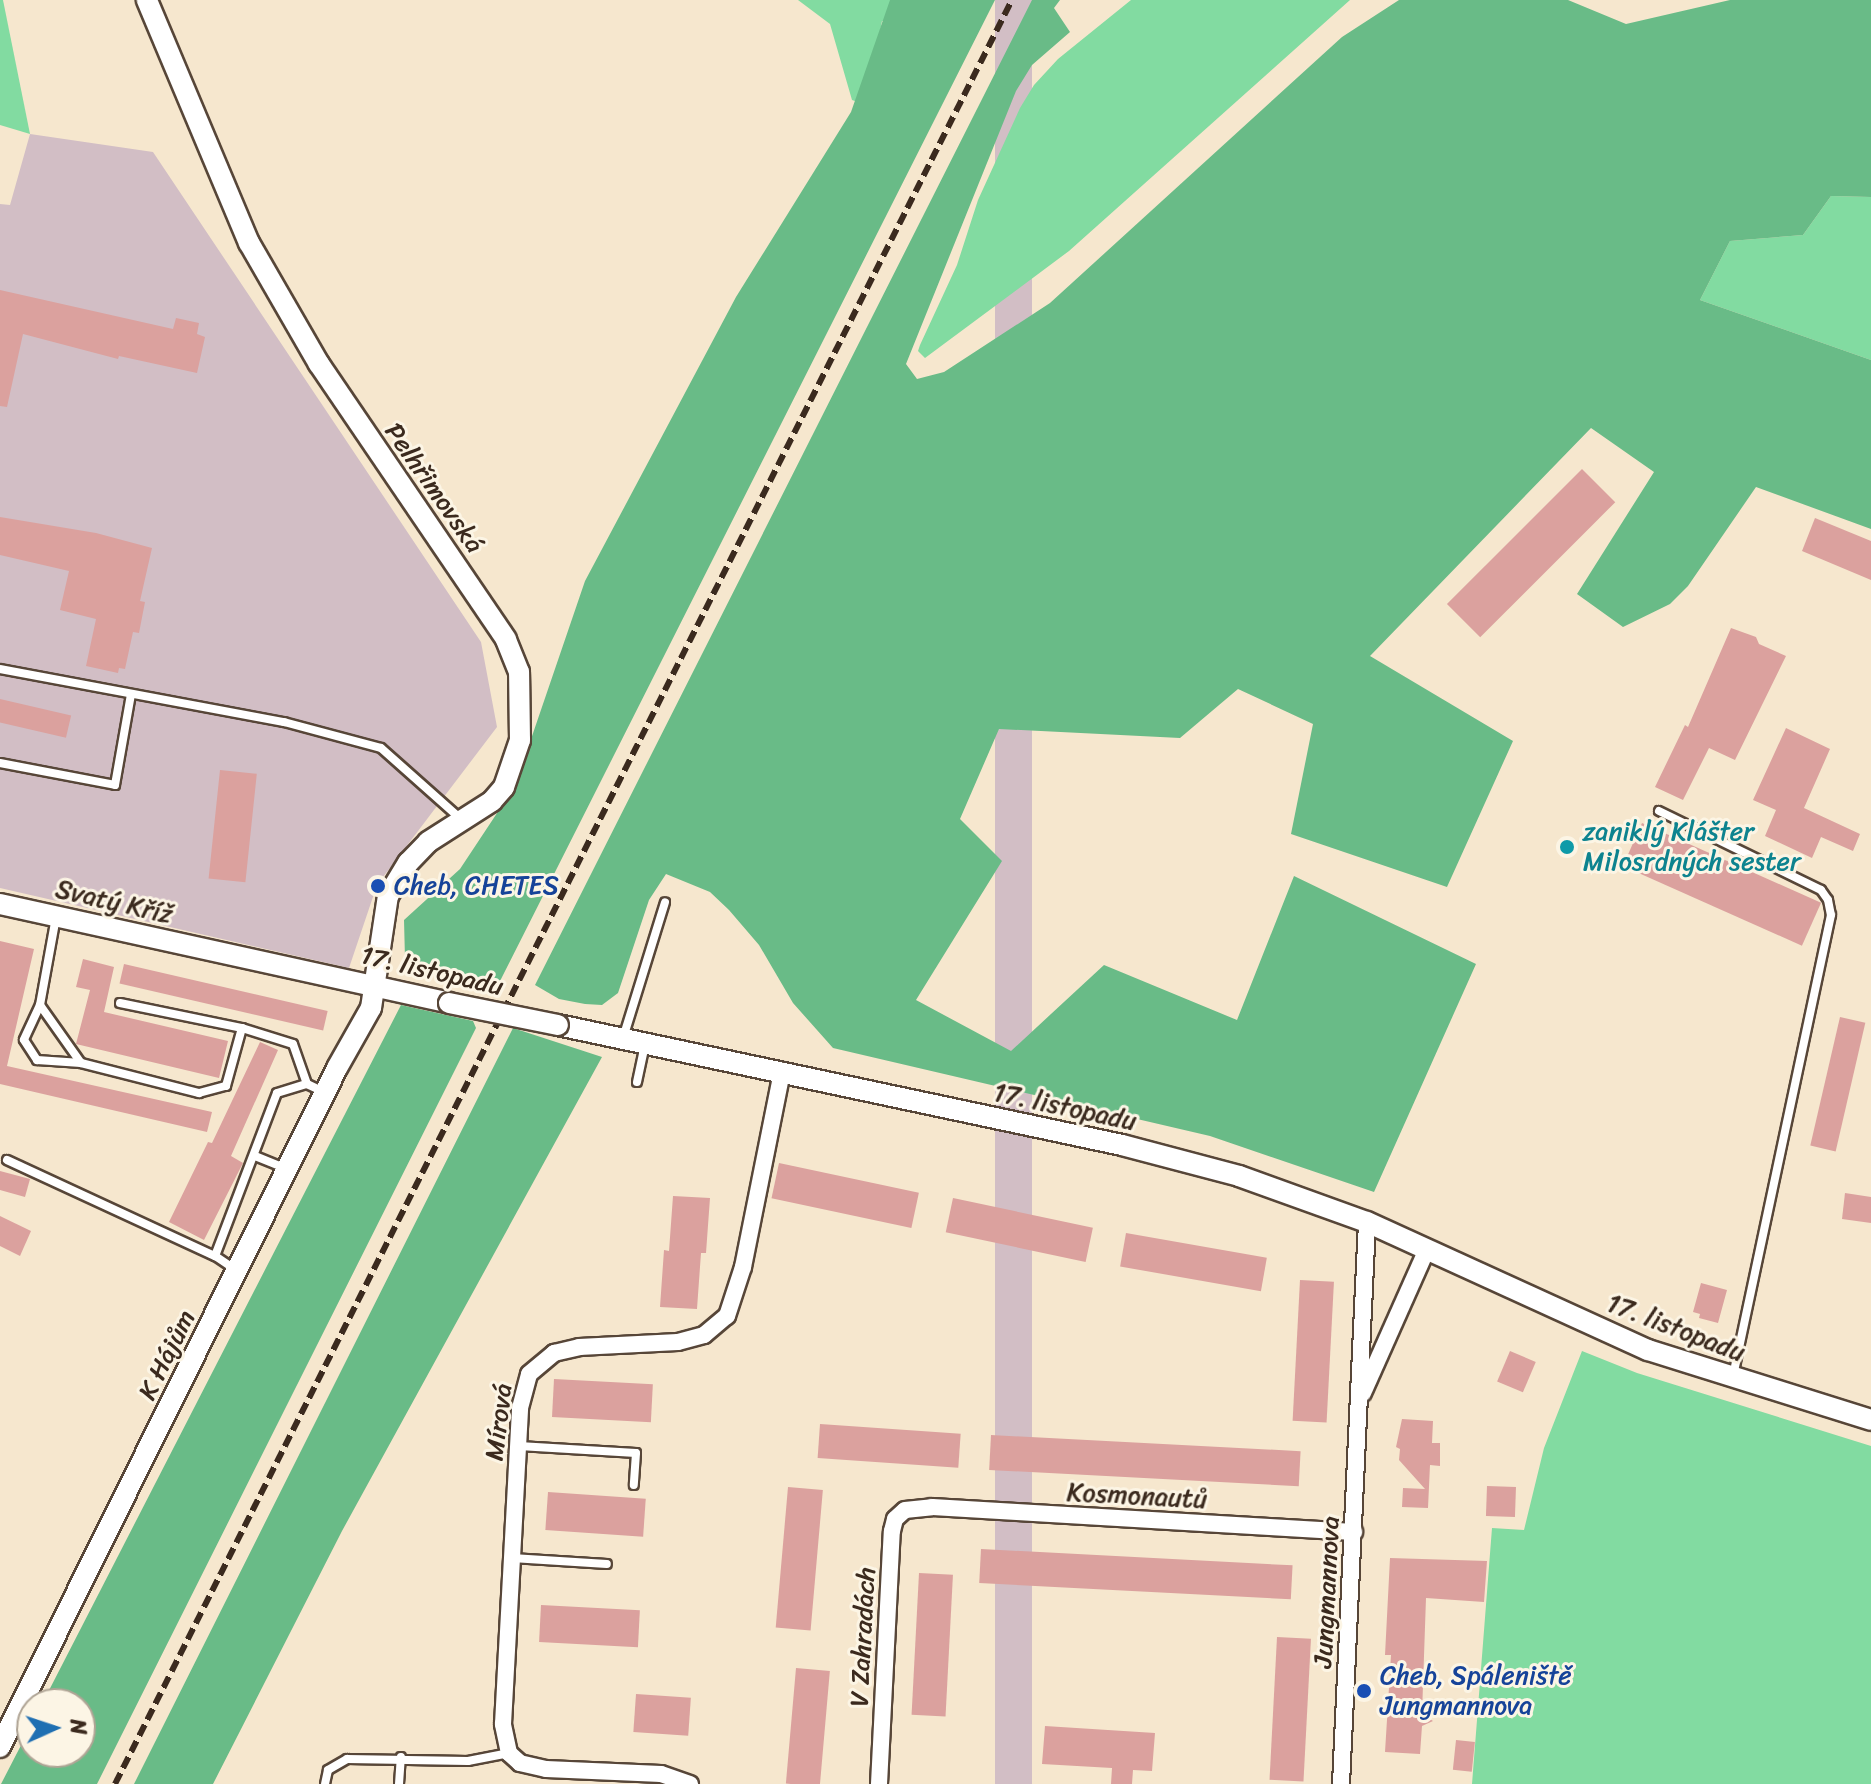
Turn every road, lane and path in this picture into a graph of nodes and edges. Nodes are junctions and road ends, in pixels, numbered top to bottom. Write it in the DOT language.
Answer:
graph roads {
  1 [pos="147,0"];
  2 [pos="0,669"];
  3 [pos="131,694"];
  4 [pos="0,763"];
  5 [pos="1659,811"];
  6 [pos="462,820"];
  7 [pos="665,902"];
  8 [pos="0,904"];
  9 [pos="56,916"];
  10 [pos="216,952"];
  11 [pos="376,985"];
  12 [pos="120,1003"];
  13 [pos="40,1005"];
  14 [pos="242,1028"];
  15 [pos="623,1038"];
  16 [pos="645,1043"];
  17 [pos="81,1063"];
  18 [pos="782,1071"];
  19 [pos="637,1082"];
  20 [pos="316,1088"];
  21 [pos="255,1156"];
  22 [pos="7,1160"];
  23 [pos="289,1170"];
  24 [pos="1367,1222"];
  25 [pos="1427,1249"];
  26 [pos="215,1256"];
  27 [pos="237,1271"];
  28 [pos="1733,1378"];
  29 [pos="1359,1402"];
  30 [pos="1871,1420"];
  31 [pos="518,1446"];
  32 [pos="634,1485"];
  33 [pos="917,1507"];
  34 [pos="1354,1532"];
  35 [pos="512,1558"];
  36 [pos="607,1564"];
  37 [pos="0,1747"];
  38 [pos="509,1753"];
  39 [pos="401,1757"];
  40 [pos="325,1784"];
  41 [pos="399,1784"];
  42 [pos="690,1784"];
  43 [pos="879,1784"];
  44 [pos="1341,1784"];
  1 -- 6 [label="street, Pelhřimovská"];
  2 -- 3 [label="lane"];
  3 -- 4 [label="lane"];
  3 -- 6 [label="lane"];
  5 -- 28 [label="lane"];
  6 -- 11 [label="street, Pelhřimovská"];
  7 -- 15 [label="lane"];
  8 -- 9 [label="street, Svatý Kříž"];
  9 -- 10 [label="street, Svatý Kříž"];
  9 -- 13 [label="lane"];
  10 -- 11 [label="street, 17. listopadu"];
  11 -- 15 [label="street, 17. listopadu, bridge"];
  11 -- 20 [label="street, K Hájům"];
  12 -- 14 [label="lane"];
  13 -- 17 [label="lane"];
  13 -- 17 [label="lane"];
  14 -- 17 [label="lane"];
  14 -- 20 [label="lane"];
  15 -- 16 [label="street, 17. listopadu"];
  16 -- 18 [label="street, 17. listopadu"];
  16 -- 19 [label="lane"];
  18 -- 24 [label="street, 17. listopadu"];
  18 -- 31 [label="street, Mírová"];
  20 -- 21 [label="lane"];
  20 -- 23 [label="street, K Hájům"];
  21 -- 23 [label="lane"];
  21 -- 26 [label="lane"];
  22 -- 26 [label="lane"];
  23 -- 27 [label="street, K Hájům"];
  24 -- 25 [label="street, 17. listopadu"];
  24 -- 29 [label="street, Jungmannova"];
  25 -- 28 [label="street, 17. listopadu"];
  25 -- 29 [label="street, Jungmannova"];
  26 -- 27 [label="lane"];
  27 -- 37 [label="street, K Hájům"];
  28 -- 30 [label="street, 17. listopadu"];
  29 -- 34 [label="street, Jungmannova"];
  31 -- 32 [label="lane"];
  31 -- 35 [label="street, Mírová"];
  33 -- 34 [label="street, Kosmonautů"];
  33 -- 43 [label="street, V Zahradách"];
  34 -- 44 [label="street, Jungmannova"];
  35 -- 36 [label="lane"];
  35 -- 38 [label="street, Mírová"];
  38 -- 39 [label="lane"];
  38 -- 42 [label="street"];
  39 -- 40 [label="lane"];
  39 -- 41 [label="lane"];
}
